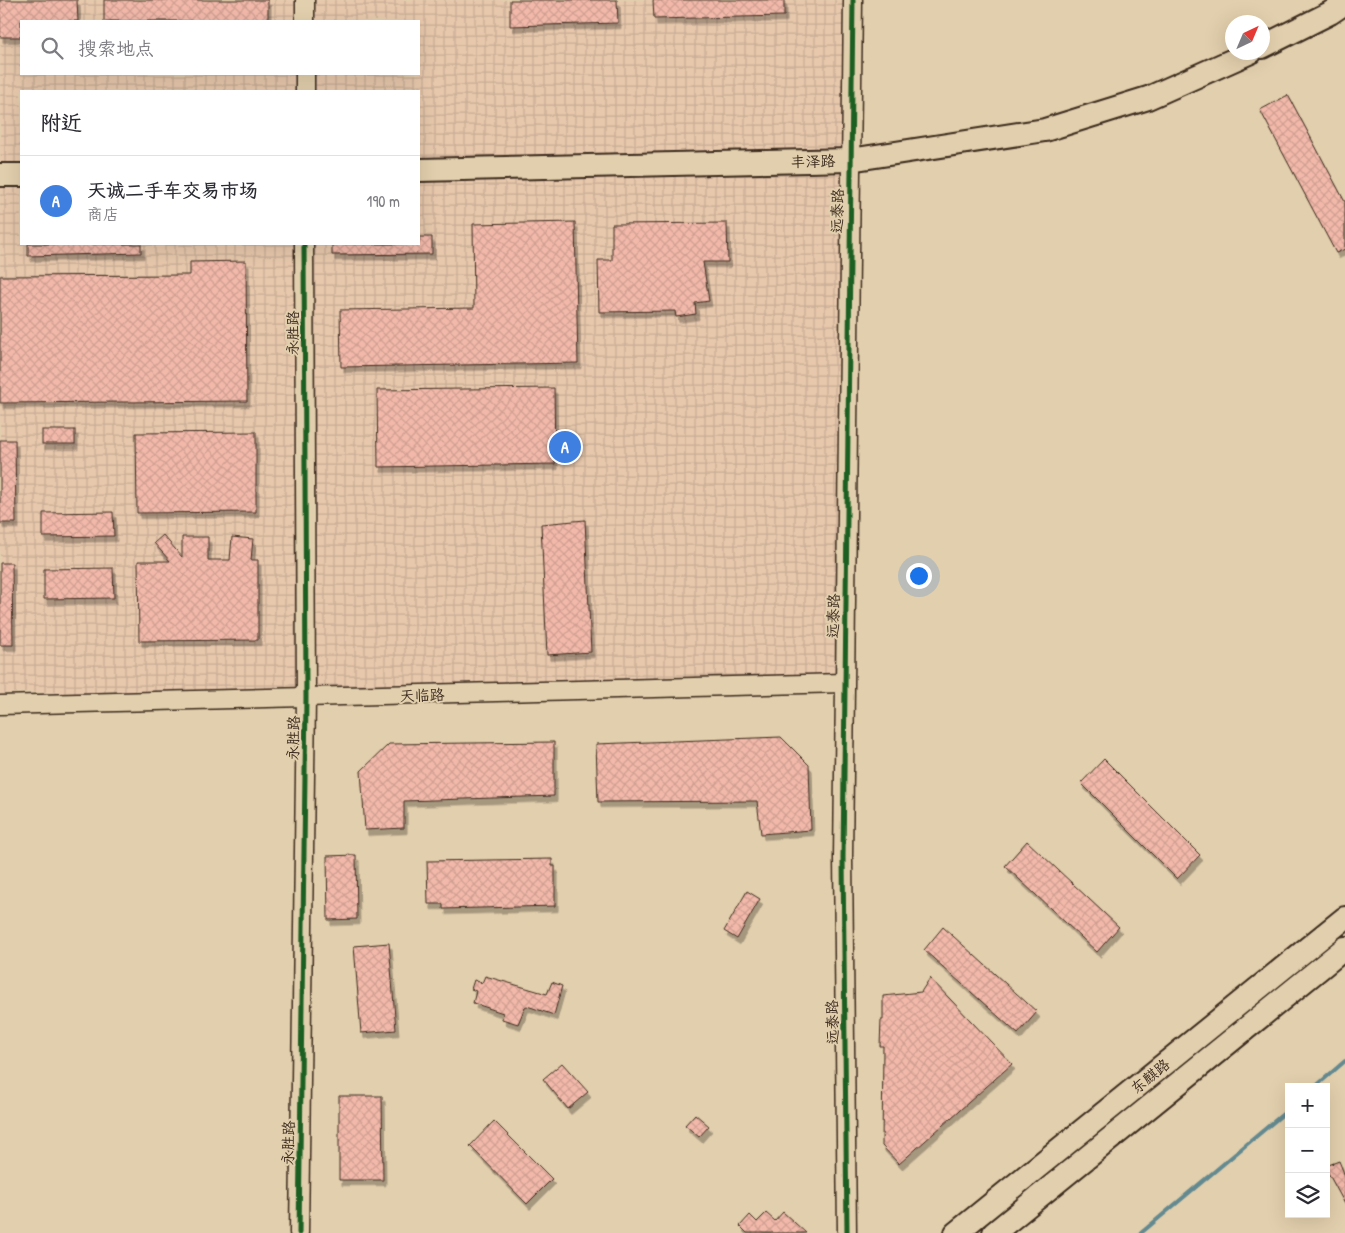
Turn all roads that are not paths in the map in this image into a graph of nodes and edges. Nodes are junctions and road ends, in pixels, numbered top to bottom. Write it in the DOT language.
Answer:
graph roads {
  1 [pos="305,0"];
  2 [pos="853,0"];
  3 [pos="1345,3"];
  4 [pos="305,20"];
  5 [pos="1270,42"];
  6 [pos="1232,60"];
  7 [pos="305,75"];
  8 [pos="305,90"];
  9 [pos="850,160"];
  10 [pos="420,170"];
  11 [pos="20,174"];
  12 [pos="0,175"];
  13 [pos="304,245"];
  14 [pos="844,683"];
  15 [pos="306,698"];
  16 [pos="0,705"];
  17 [pos="1345,918"];
  18 [pos="1345,948"];
  19 [pos="299,1233"];
  20 [pos="847,1233"];
  21 [pos="956,1233"];
  22 [pos="994,1233"];
  1 -- 4 [label="street"];
  2 -- 9 [label="street, 远泰路"];
  3 -- 5 [label="main road"];
  6 -- 9 [label="main road, 丰泽路"];
  7 -- 8 [label="street"];
  9 -- 10 [label="main road, 丰泽路"];
  9 -- 14 [label="street, 远泰路"];
  11 -- 12 [label="main road"];
  13 -- 15 [label="street, 永胜路"];
  14 -- 15 [label="street, 天临路"];
  14 -- 20 [label="street, 远泰路"];
  15 -- 16 [label="street, 天临路"];
  15 -- 19 [label="street, 永胜路"];
  17 -- 21 [label="main road, 东麒路"];
  18 -- 22 [label="main road, 东麒路"];
}
